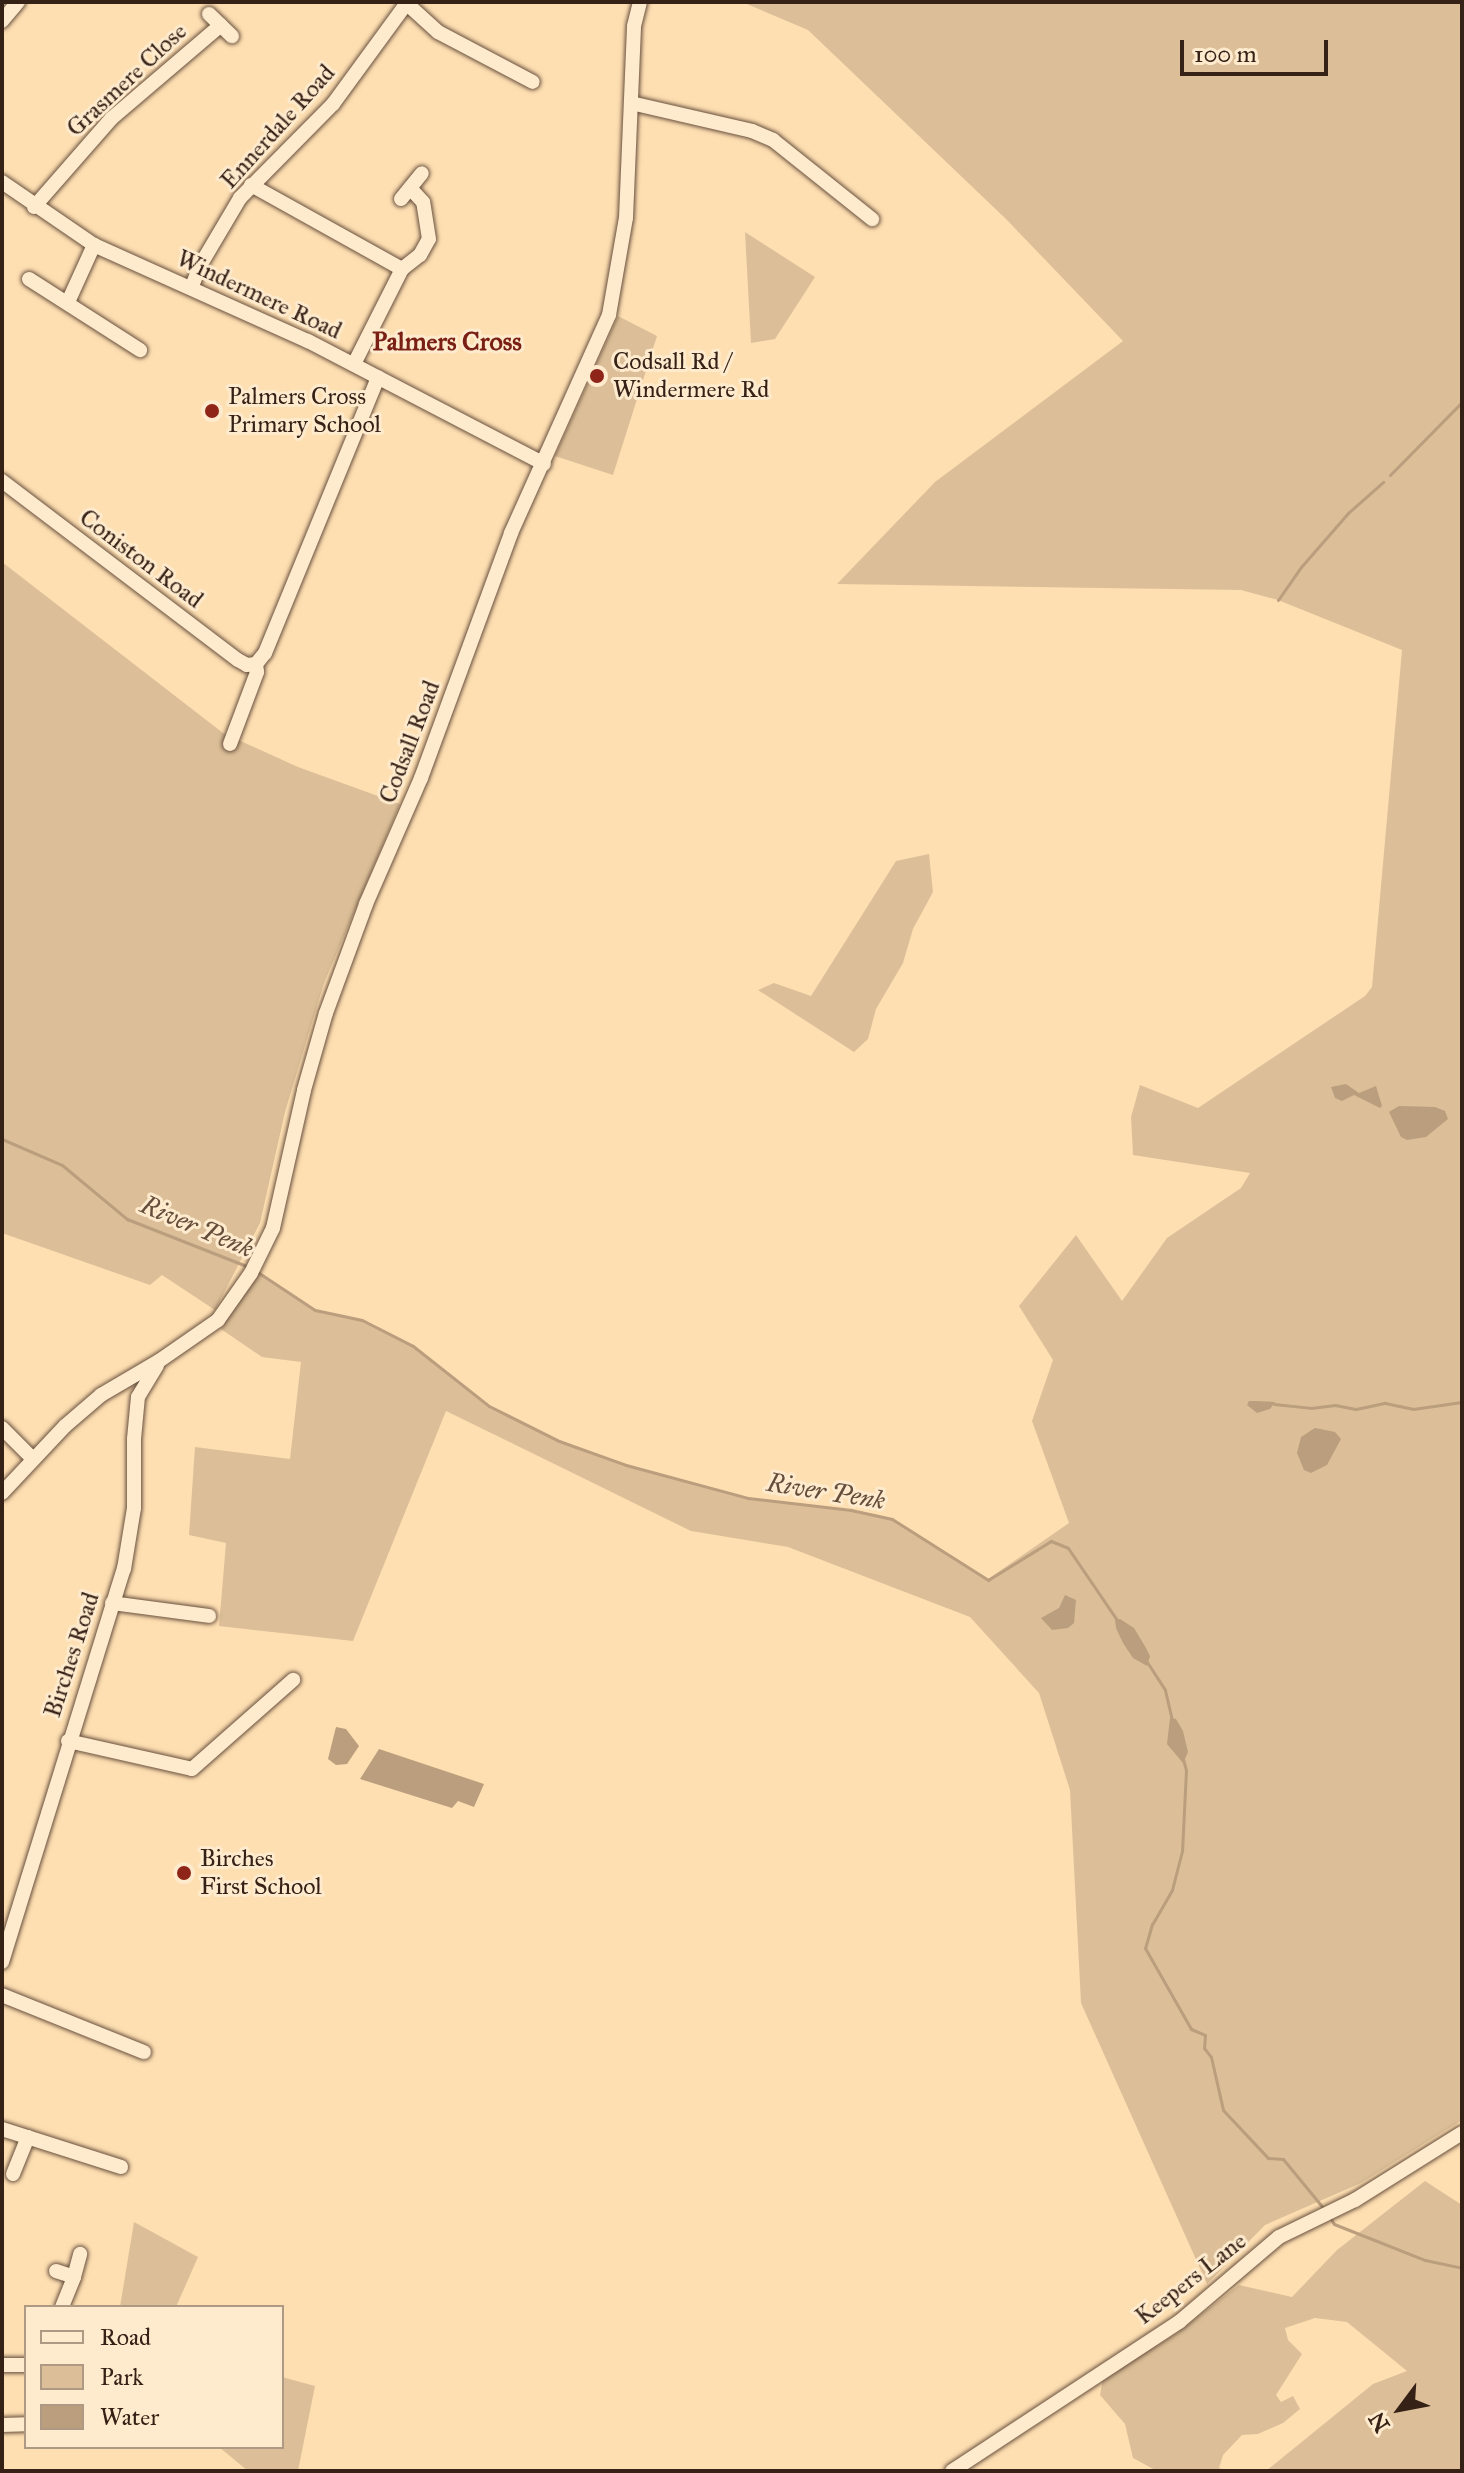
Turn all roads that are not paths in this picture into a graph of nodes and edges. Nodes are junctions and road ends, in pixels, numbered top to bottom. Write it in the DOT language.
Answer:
graph roads {
  1 [pos="18,2"];
  2 [pos="640,2"];
  3 [pos="406,3"];
  4 [pos="209,14"];
  5 [pos="2,21"];
  6 [pos="221,25"];
  7 [pos="232,36"];
  8 [pos="533,82"];
  9 [pos="631,103"];
  10 [pos="422,173"];
  11 [pos="2,182"];
  12 [pos="251,185"];
  13 [pos="34,207"];
  14 [pos="872,219"];
  15 [pos="94,245"];
  16 [pos="402,269"];
  17 [pos="29,279"];
  18 [pos="192,286"];
  19 [pos="68,302"];
  20 [pos="140,350"];
  21 [pos="354,364"];
  22 [pos="378,377"];
  23 [pos="544,464"];
  24 [pos="2,481"];
  25 [pos="256,664"];
  26 [pos="230,744"];
  27 [pos="159,1361"];
  28 [pos="2,1428"];
  29 [pos="33,1459"];
  30 [pos="2,1493"];
  31 [pos="112,1603"];
  32 [pos="209,1616"];
  33 [pos="293,1680"];
  34 [pos="68,1741"];
  35 [pos="2,1962"];
  36 [pos="2,1995"];
  37 [pos="144,2052"];
  38 [pos="2,2129"];
  39 [pos="1462,2133"];
  40 [pos="28,2137"];
  41 [pos="121,2167"];
  42 [pos="13,2174"];
  43 [pos="80,2254"];
  44 [pos="56,2271"];
  45 [pos="74,2277"];
  46 [pos="63,2305"];
  47 [pos="2,2365"];
  48 [pos="24,2365"];
  49 [pos="24,2424"];
  50 [pos="2,2425"];
  51 [pos="952,2471"];
  1 -- 5 [label="street"];
  2 -- 9 [label="street, Codsall Road"];
  3 -- 8 [label="street"];
  3 -- 12 [label="street, Ennerdale Road"];
  4 -- 6 [label="street, Grasmere Close"];
  6 -- 7 [label="street, Grasmere Close"];
  6 -- 13 [label="street, Grasmere Close"];
  9 -- 14 [label="street"];
  9 -- 23 [label="street, Codsall Road"];
  10 -- 16 [label="street"];
  11 -- 13 [label="street, Windermere Road"];
  12 -- 16 [label="street"];
  12 -- 18 [label="street, Ennerdale Road"];
  13 -- 15 [label="street, Windermere Road"];
  15 -- 18 [label="street, Windermere Road"];
  15 -- 19 [label="street"];
  16 -- 21 [label="street"];
  17 -- 19 [label="street"];
  18 -- 21 [label="street, Windermere Road"];
  19 -- 20 [label="street"];
  21 -- 22 [label="street, Windermere Road"];
  22 -- 23 [label="street, Windermere Road"];
  22 -- 25 [label="street"];
  23 -- 27 [label="street, Codsall Road"];
  24 -- 25 [label="street, Coniston Road"];
  25 -- 26 [label="street"];
  27 -- 29 [label="street, Codsall Road"];
  27 -- 31 [label="street, Birches Road"];
  28 -- 29 [label="street"];
  29 -- 30 [label="street, Codsall Road"];
  31 -- 32 [label="street"];
  31 -- 34 [label="street, Birches Road"];
  33 -- 34 [label="street"];
  34 -- 35 [label="street, Birches Road"];
  36 -- 37 [label="street"];
  38 -- 40 [label="street"];
  39 -- 51 [label="street, Keepers Lane"];
  40 -- 41 [label="street"];
  40 -- 42 [label="street"];
  43 -- 45 [label="street"];
  44 -- 45 [label="street"];
  45 -- 46 [label="street"];
  47 -- 48 [label="street"];
  49 -- 50 [label="street"];
}
